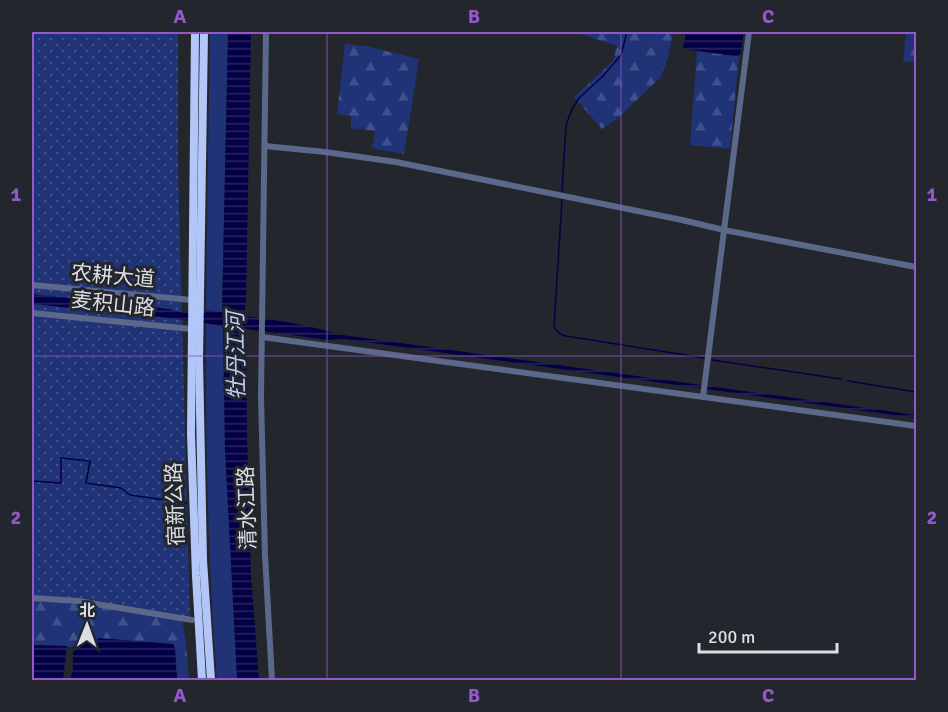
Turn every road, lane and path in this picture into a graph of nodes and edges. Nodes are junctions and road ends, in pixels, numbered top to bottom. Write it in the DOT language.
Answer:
graph roads {
  1 [pos="195,32"];
  2 [pos="204,32"];
  3 [pos="266,32"];
  4 [pos="749,32"];
  5 [pos="265,146"];
  6 [pos="724,230"];
  7 [pos="916,267"];
  8 [pos="32,285"];
  9 [pos="194,304"];
  10 [pos="32,312"];
  11 [pos="194,327"];
  12 [pos="262,335"];
  13 [pos="704,395"];
  14 [pos="916,426"];
  15 [pos="32,598"];
  16 [pos="192,620"];
  17 [pos="202,681"];
  18 [pos="211,681"];
  19 [pos="272,681"];
  1 -- 9 [label="highway"];
  2 -- 9 [label="highway"];
  3 -- 5 [label="street"];
  4 -- 6 [label="street"];
  5 -- 6 [label="street"];
  5 -- 12 [label="street, 清水江路"];
  6 -- 7 [label="street"];
  6 -- 13 [label="street"];
  8 -- 9 [label="street, 农耕大道"];
  9 -- 11 [label="highway"];
  10 -- 11 [label="street, 麦积山路"];
  11 -- 17 [label="highway, 宿新公路"];
  11 -- 18 [label="highway, 宿新公路"];
  12 -- 13 [label="street"];
  12 -- 19 [label="street, 清水江路"];
  13 -- 14 [label="street"];
  15 -- 16 [label="street"];
}
